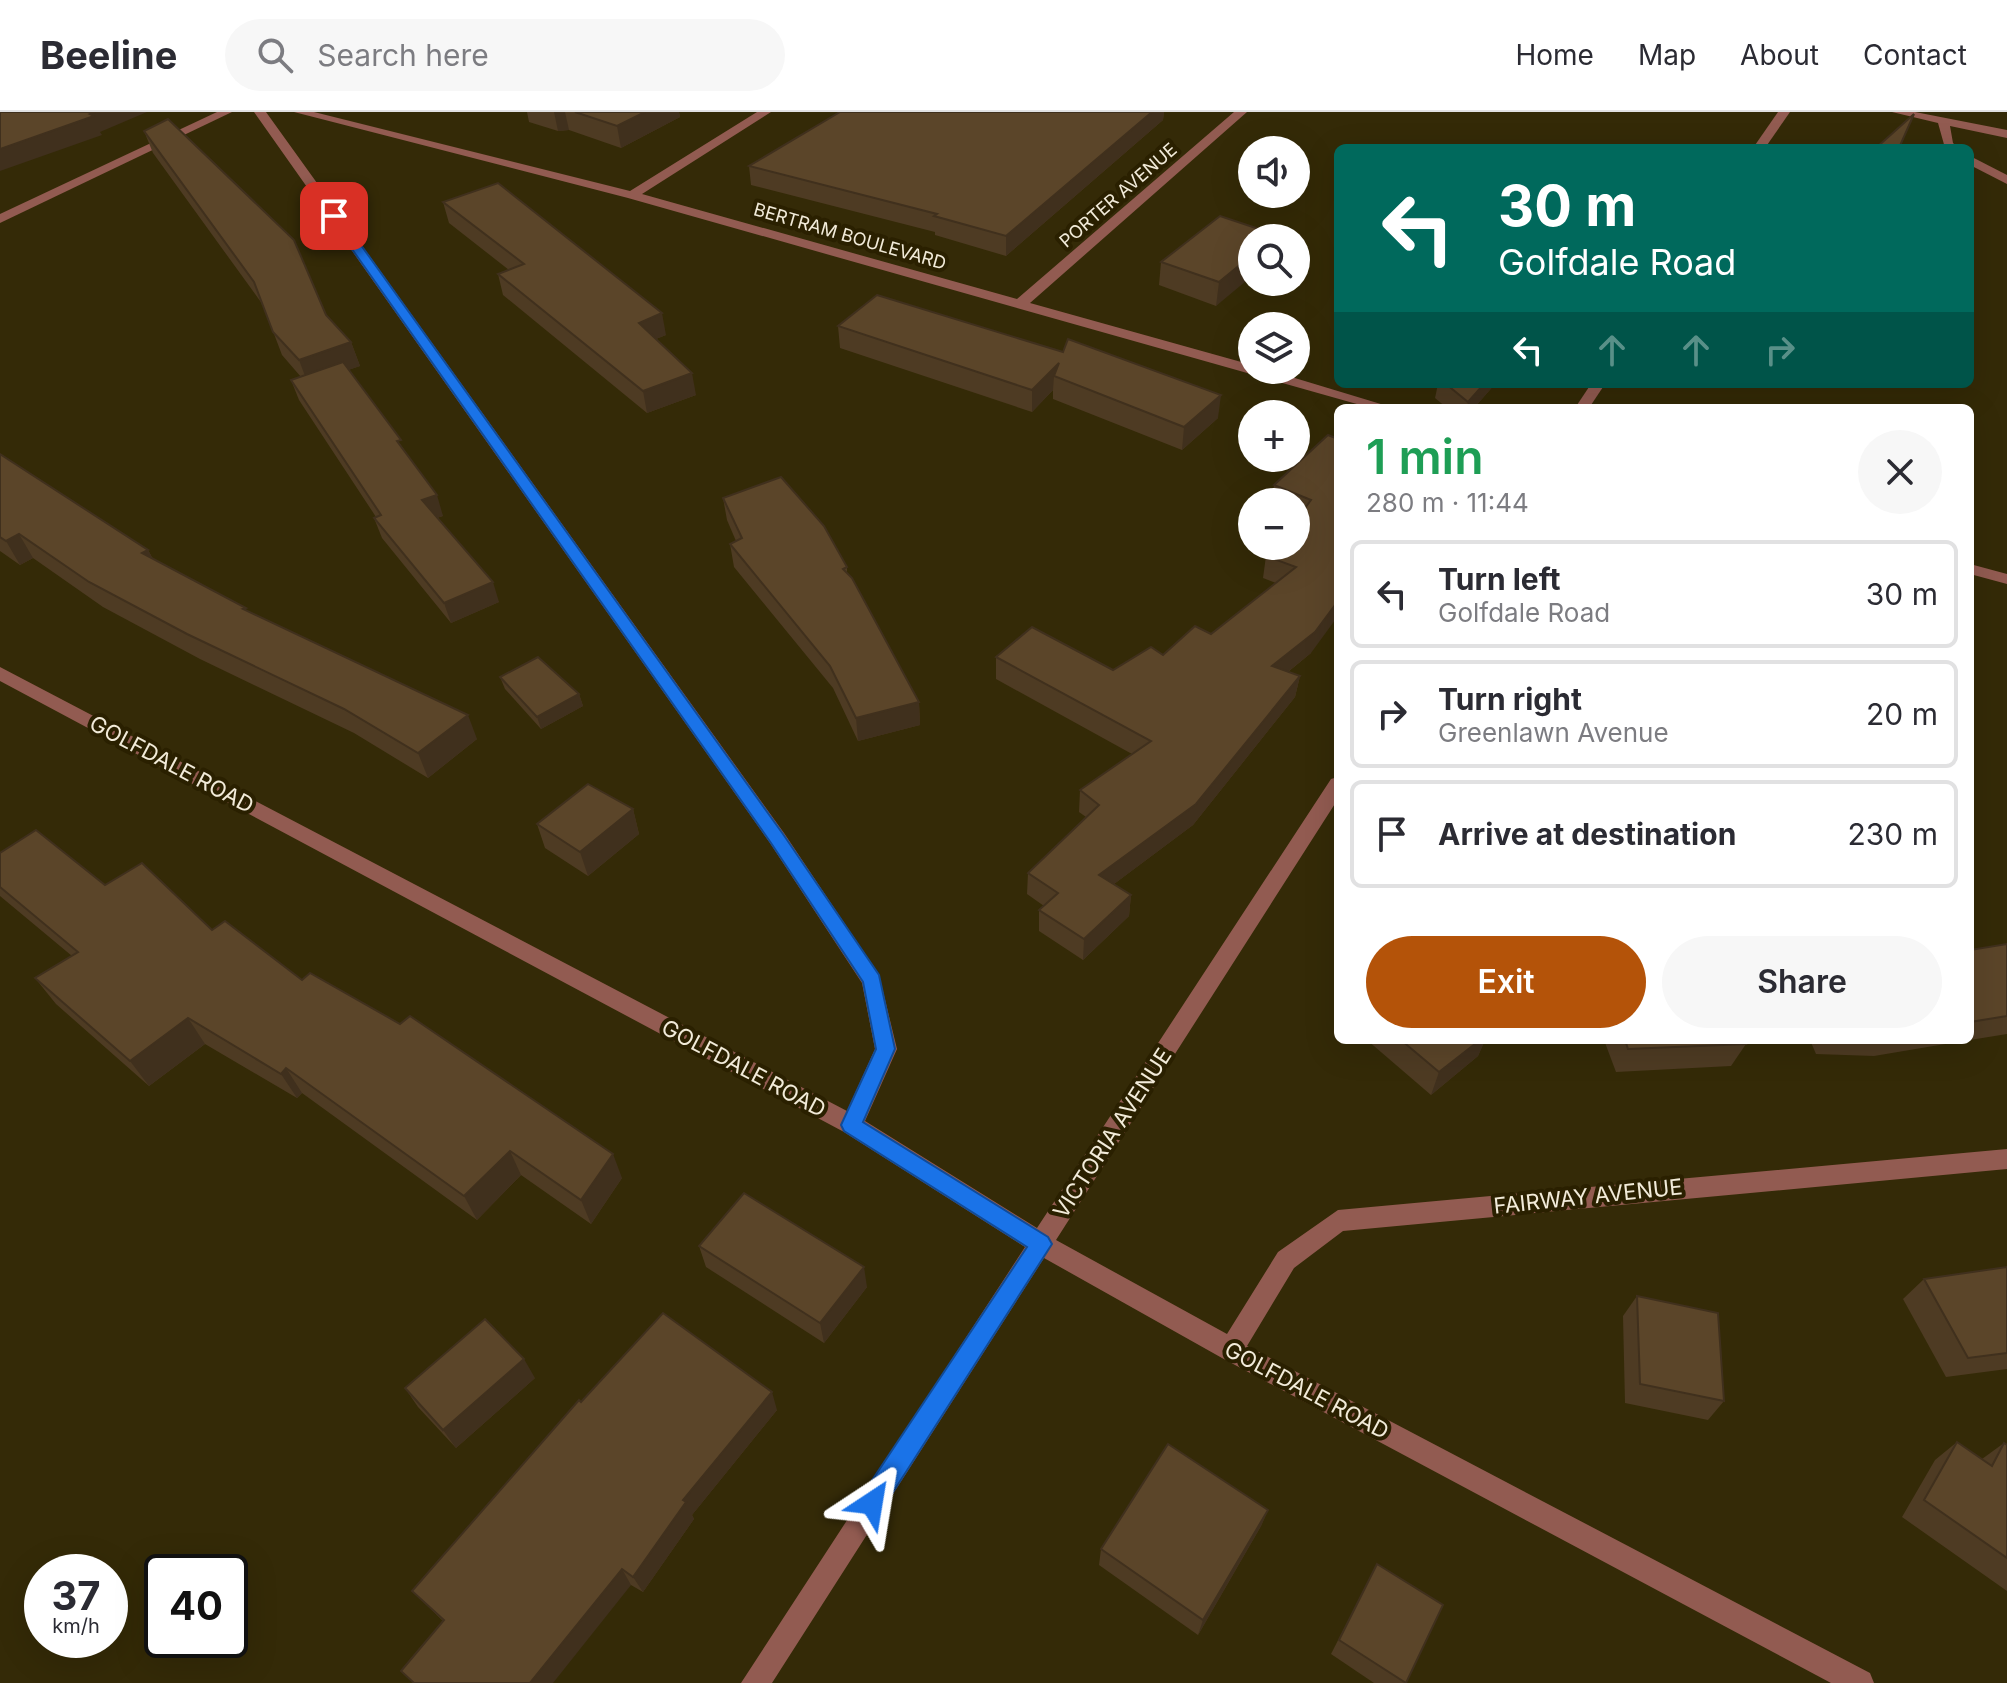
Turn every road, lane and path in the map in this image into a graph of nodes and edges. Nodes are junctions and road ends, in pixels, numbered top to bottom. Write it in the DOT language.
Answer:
graph roads {
  1 [pos="226,112"];
  2 [pos="260,112"];
  3 [pos="300,112"];
  4 [pos="765,112"];
  5 [pos="1241,112"];
  6 [pos="1784,112"];
  7 [pos="1898,112"];
  8 [pos="1943,121"];
  9 [pos="2007,134"];
  10 [pos="1762,144"];
  11 [pos="1947,144"];
  12 [pos="1974,162"];
  13 [pos="2007,180"];
  14 [pos="632,195"];
  15 [pos="0,219"];
  16 [pos="1019,305"];
  17 [pos="1373,404"];
  18 [pos="1974,570"];
  19 [pos="2007,579"];
  20 [pos="0,673"];
  21 [pos="1334,790"];
  22 [pos="852,1125"];
  23 [pos="2007,1159"];
  24 [pos="1041,1244"];
  25 [pos="1231,1350"];
  26 [pos="755,1683"];
  27 [pos="1860,1683"];
  1 -- 15 [label="street"];
  2 -- 22 [label="street"];
  3 -- 14 [label="street, BERTRAM BOULEVARD"];
  4 -- 14 [label="street"];
  5 -- 16 [label="street, PORTER AVENUE"];
  6 -- 10 [label="street"];
  7 -- 8 [label="street"];
  8 -- 9 [label="street"];
  8 -- 11 [label="street"];
  12 -- 13 [label="street"];
  14 -- 16 [label="street, BERTRAM BOULEVARD"];
  16 -- 17 [label="street, BERTRAM BOULEVARD"];
  18 -- 19 [label="street"];
  20 -- 22 [label="street, GOLFDALE ROAD"];
  21 -- 24 [label="street, VICTORIA AVENUE"];
  22 -- 24 [label="street, GOLFDALE ROAD"];
  23 -- 25 [label="street, FAIRWAY AVENUE"];
  24 -- 25 [label="street, GOLFDALE ROAD"];
  24 -- 26 [label="street, VICTORIA AVENUE"];
  25 -- 27 [label="street, GOLFDALE ROAD"];
}
